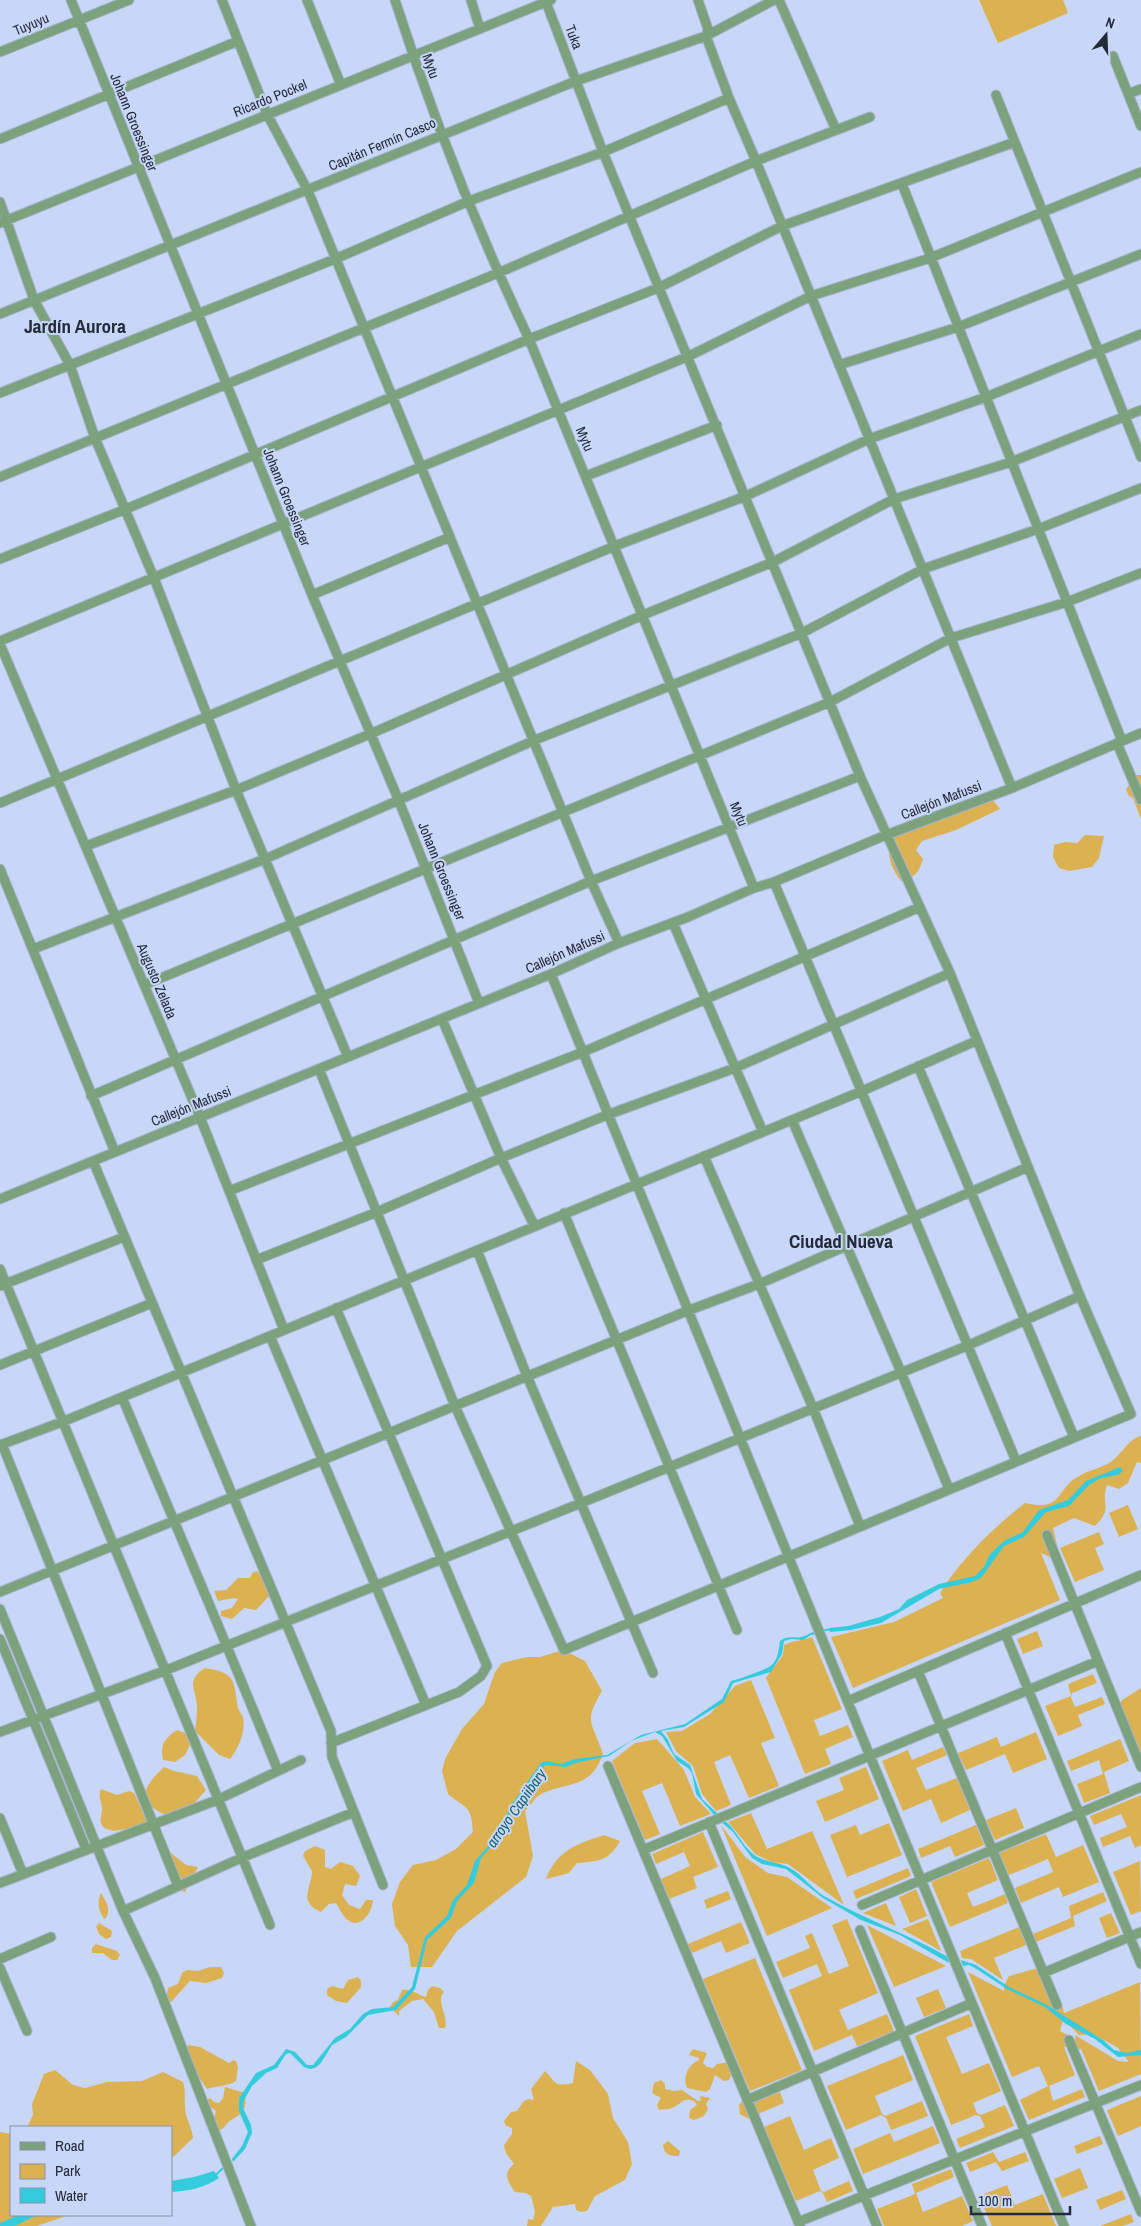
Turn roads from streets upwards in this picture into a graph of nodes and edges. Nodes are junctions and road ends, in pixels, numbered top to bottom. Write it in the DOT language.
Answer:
graph roads {
  1 [pos="71,0"];
  2 [pos="129,0"];
  3 [pos="222,0"];
  4 [pos="307,0"];
  5 [pos="395,0"];
  6 [pos="471,0"];
  7 [pos="698,0"];
  8 [pos="774,0"];
  9 [pos="779,0"];
  10 [pos="548,1"];
  11 [pos="79,20"];
  12 [pos="480,29"];
  13 [pos="706,36"];
  14 [pos="238,41"];
  15 [pos="0,52"];
  16 [pos="413,56"];
  17 [pos="1113,56"];
  18 [pos="576,81"];
  19 [pos="341,85"];
  20 [pos="1141,89"];
  21 [pos="1128,94"];
  22 [pos="108,95"];
  23 [pos="996,95"];
  24 [pos="728,98"];
  25 [pos="267,114"];
  26 [pos="870,117"];
  27 [pos="1141,126"];
  28 [pos="836,130"];
  29 [pos="441,134"];
  30 [pos="0,139"];
  31 [pos="1015,142"];
  32 [pos="603,152"];
  33 [pos="756,161"];
  34 [pos="138,168"];
  35 [pos="1141,172"];
  36 [pos="902,184"];
  37 [pos="308,191"];
  38 [pos="469,201"];
  39 [pos="0,202"];
  40 [pos="1043,212"];
  41 [pos="630,216"];
  42 [pos="4,222"];
  43 [pos="782,226"];
  44 [pos="169,244"];
  45 [pos="1141,254"];
  46 [pos="930,258"];
  47 [pos="335,259"];
  48 [pos="498,273"];
  49 [pos="1071,282"];
  50 [pos="658,288"];
  51 [pos="811,296"];
  52 [pos="34,300"];
  53 [pos="197,313"];
  54 [pos="0,314"];
  55 [pos="364,327"];
  56 [pos="958,327"];
  57 [pos="1141,334"];
  58 [pos="529,339"];
  59 [pos="1099,351"];
  60 [pos="688,356"];
  61 [pos="70,365"];
  62 [pos="839,365"];
  63 [pos="226,383"];
  64 [pos="0,393"];
  65 [pos="393,396"];
  66 [pos="986,397"];
  67 [pos="557,409"];
  68 [pos="1141,410"];
  69 [pos="1125,416"];
  70 [pos="717,425"];
  71 [pos="95,438"];
  72 [pos="869,439"];
  73 [pos="255,455"];
  74 [pos="1141,457"];
  75 [pos="1011,462"];
  76 [pos="421,465"];
  77 [pos="586,476"];
  78 [pos="0,477"];
  79 [pos="1141,488"];
  80 [pos="746,496"];
  81 [pos="894,499"];
  82 [pos="126,509"];
  83 [pos="283,524"];
  84 [pos="1038,529"];
  85 [pos="450,537"];
  86 [pos="615,546"];
  87 [pos="0,559"];
  88 [pos="773,562"];
  89 [pos="923,569"];
  90 [pos="1141,573"];
  91 [pos="154,578"];
  92 [pos="312,595"];
  93 [pos="1067,602"];
  94 [pos="479,605"];
  95 [pos="643,615"];
  96 [pos="802,633"];
  97 [pos="951,638"];
  98 [pos="0,642"];
  99 [pos="339,661"];
  100 [pos="507,674"];
  101 [pos="673,685"];
  102 [pos="830,702"];
  103 [pos="209,717"];
  104 [pos="1141,733"];
  105 [pos="370,734"];
  106 [pos="535,740"];
  107 [pos="1120,742"];
  108 [pos="699,756"];
  109 [pos="860,776"];
  110 [pos="57,779"];
  111 [pos="1012,788"];
  112 [pos="236,790"];
  113 [pos="1141,800"];
  114 [pos="399,801"];
  115 [pos="0,803"];
  116 [pos="564,812"];
  117 [pos="729,826"];
  118 [pos="886,835"];
  119 [pos="86,846"];
  120 [pos="265,859"];
  121 [pos="0,869"];
  122 [pos="425,869"];
  123 [pos="591,881"];
  124 [pos="774,882"];
  125 [pos="754,888"];
  126 [pos="920,907"];
  127 [pos="115,917"];
  128 [pos="292,923"];
  129 [pos="674,923"];
  130 [pos="454,940"];
  131 [pos="619,943"];
  132 [pos="32,949"];
  133 [pos="805,958"];
  134 [pos="950,973"];
  135 [pos="551,974"];
  136 [pos="144,985"];
  137 [pos="322,996"];
  138 [pos="706,1000"];
  139 [pos="479,1003"];
  140 [pos="442,1019"];
  141 [pos="834,1025"];
  142 [pos="976,1041"];
  143 [pos="583,1052"];
  144 [pos="348,1057"];
  145 [pos="175,1061"];
  146 [pos="918,1066"];
  147 [pos="735,1068"];
  148 [pos="319,1069"];
  149 [pos="862,1091"];
  150 [pos="475,1094"];
  151 [pos="91,1096"];
  152 [pos="607,1115"];
  153 [pos="200,1117"];
  154 [pos="792,1120"];
  155 [pos="763,1132"];
  156 [pos="350,1145"];
  157 [pos="115,1152"];
  158 [pos="704,1156"];
  159 [pos="501,1158"];
  160 [pos="93,1161"];
  161 [pos="1028,1167"];
  162 [pos="636,1185"];
  163 [pos="229,1191"];
  164 [pos="972,1193"];
  165 [pos="0,1199"];
  166 [pos="377,1212"];
  167 [pos="564,1213"];
  168 [pos="915,1217"];
  169 [pos="534,1225"];
  170 [pos="124,1237"];
  171 [pos="846,1248"];
  172 [pos="477,1250"];
  173 [pos="256,1260"];
  174 [pos="0,1269"];
  175 [pos="405,1280"];
  176 [pos="759,1284"];
  177 [pos="3,1285"];
  178 [pos="1080,1296"];
  179 [pos="152,1303"];
  180 [pos="336,1308"];
  181 [pos="687,1311"];
  182 [pos="1025,1320"];
  183 [pos="284,1330"];
  184 [pos="270,1336"];
  185 [pos="616,1340"];
  186 [pos="969,1345"];
  187 [pos="34,1351"];
  188 [pos="0,1365"];
  189 [pos="901,1372"];
  190 [pos="181,1373"];
  191 [pos="527,1376"];
  192 [pos="122,1397"];
  193 [pos="455,1406"];
  194 [pos="813,1408"];
  195 [pos="62,1422"];
  196 [pos="388,1434"];
  197 [pos="1074,1437"];
  198 [pos="738,1438"];
  199 [pos="1,1444"];
  200 [pos="322,1460"];
  201 [pos="1016,1461"];
  202 [pos="669,1467"];
  203 [pos="949,1489"];
  204 [pos="233,1497"];
  205 [pos="581,1503"];
  206 [pos="173,1521"];
  207 [pos="860,1526"];
  208 [pos="510,1531"];
  209 [pos="1047,1535"];
  210 [pos="113,1546"];
  211 [pos="788,1557"];
  212 [pos="440,1559"];
  213 [pos="54,1570"];
  214 [pos="1141,1575"];
  215 [pos="375,1585"];
  216 [pos="718,1586"];
  217 [pos="0,1592"];
  218 [pos="1075,1604"];
  219 [pos="0,1609"];
  220 [pos="285,1622"];
  221 [pos="631,1622"];
  222 [pos="737,1630"];
  223 [pos="1005,1633"];
  224 [pos="0,1639"];
  225 [pos="228,1645"];
  226 [pos="1098,1661"];
  227 [pos="164,1671"];
  228 [pos="918,1671"];
  229 [pos="653,1673"];
  230 [pos="1029,1690"];
  231 [pos="101,1693"];
  232 [pos="848,1701"];
  233 [pos="426,1706"];
  234 [pos="44,1715"];
  235 [pos="33,1719"];
  236 [pos="941,1726"];
  237 [pos="0,1732"];
  238 [pos="331,1743"];
  239 [pos="871,1755"];
  240 [pos="301,1760"];
  241 [pos="608,1766"];
  242 [pos="1141,1767"];
  243 [pos="278,1771"];
  244 [pos="1141,1787"];
  245 [pos="217,1800"];
  246 [pos="354,1812"];
  247 [pos="1079,1813"];
  248 [pos="0,1818"];
  249 [pos="716,1819"];
  250 [pos="154,1824"];
  251 [pos="97,1846"];
  252 [pos="86,1849"];
  253 [pos="642,1850"];
  254 [pos="992,1850"];
  255 [pos="241,1858"];
  256 [pos="23,1874"];
  257 [pos="922,1880"];
  258 [pos="0,1882"];
  259 [pos="383,1885"];
  260 [pos="178,1886"];
  261 [pos="862,1905"];
  262 [pos="123,1911"];
  263 [pos="270,1925"];
  264 [pos="860,1930"];
  265 [pos="1141,1932"];
  266 [pos="50,1937"];
  267 [pos="1130,1937"];
  268 [pos="0,1959"];
  269 [pos="1141,1964"];
  270 [pos="0,1968"];
  271 [pos="1044,1973"];
  272 [pos="972,2004"];
  273 [pos="1057,2005"];
  274 [pos="27,2031"];
  275 [pos="903,2033"];
  276 [pos="1069,2040"];
  277 [pos="813,2072"];
  278 [pos="1141,2085"];
  279 [pos="747,2100"];
  280 [pos="1096,2103"];
  281 [pos="1025,2131"];
  282 [pos="954,2160"];
  283 [pos="865,2196"];
  284 [pos="1141,2212"];
  285 [pos="799,2224"];
  286 [pos="251,2226"];
  287 [pos="877,2226"];
  288 [pos="982,2226"];
  289 [pos="1064,2226"];
  1 -- 11 [label="street, Johann Groessinger"];
  2 -- 11 [label="street, Tuyuyu"];
  3 -- 14 [label="street"];
  4 -- 19 [label="street"];
  5 -- 16 [label="street, Mytu"];
  6 -- 12 [label="street"];
  7 -- 13 [label="street"];
  8 -- 13 [label="street, Capitán Fermín Casco"];
  9 -- 28 [label="street"];
  10 -- 12 [label="street, Ricardo Pockel"];
  10 -- 18 [label="street, Tuka"];
  11 -- 15 [label="street, Tuyuyu"];
  11 -- 22 [label="street, Johann Groessinger"];
  12 -- 16 [label="street, Ricardo Pockel"];
  13 -- 18 [label="street, Capitán Fermín Casco"];
  13 -- 24 [label="street"];
  14 -- 22 [label="street"];
  14 -- 25 [label="street"];
  16 -- 19 [label="street, Ricardo Pockel"];
  16 -- 29 [label="street, Mytu"];
  17 -- 21 [label="street"];
  18 -- 29 [label="street, Capitán Fermín Casco"];
  18 -- 32 [label="street, Tuka"];
  19 -- 25 [label="street, Ricardo Pockel"];
  20 -- 21 [label="street"];
  21 -- 27 [label="street"];
  22 -- 30 [label="street"];
  22 -- 34 [label="street, Johann Groessinger"];
  23 -- 31 [label="street"];
  24 -- 32 [label="street"];
  24 -- 33 [label="street"];
  25 -- 34 [label="street, Ricardo Pockel"];
  25 -- 37 [label="street"];
  26 -- 28 [label="street"];
  28 -- 33 [label="street"];
  29 -- 37 [label="street, Capitán Fermín Casco"];
  29 -- 38 [label="street, Mytu"];
  31 -- 36 [label="street"];
  31 -- 40 [label="street"];
  32 -- 38 [label="street"];
  32 -- 41 [label="street, Tuka"];
  33 -- 41 [label="street"];
  33 -- 43 [label="street"];
  34 -- 42 [label="street, Ricardo Pockel"];
  34 -- 44 [label="street, Johann Groessinger"];
  35 -- 40 [label="street"];
  36 -- 43 [label="street"];
  36 -- 46 [label="street"];
  37 -- 44 [label="street, Capitán Fermín Casco"];
  37 -- 47 [label="street"];
  38 -- 47 [label="street"];
  38 -- 48 [label="street, Mytu"];
  39 -- 42 [label="street"];
  40 -- 46 [label="street"];
  40 -- 49 [label="street"];
  41 -- 48 [label="street"];
  41 -- 50 [label="street, Tuka"];
  42 -- 52 [label="street"];
  43 -- 50 [label="street"];
  43 -- 51 [label="street"];
  44 -- 52 [label="street, Capitán Fermín Casco"];
  44 -- 53 [label="street, Johann Groessinger"];
  45 -- 49 [label="street"];
  46 -- 51 [label="street"];
  46 -- 56 [label="street"];
  47 -- 53 [label="street"];
  47 -- 55 [label="street"];
  48 -- 55 [label="street"];
  48 -- 58 [label="street, Mytu"];
  49 -- 56 [label="street"];
  49 -- 59 [label="street"];
  50 -- 58 [label="street"];
  50 -- 60 [label="street, Tuka"];
  51 -- 60 [label="street"];
  51 -- 62 [label="street"];
  52 -- 54 [label="street, Capitán Fermín Casco"];
  52 -- 61 [label="street"];
  53 -- 61 [label="street"];
  53 -- 63 [label="street, Johann Groessinger"];
  55 -- 63 [label="street"];
  55 -- 65 [label="street"];
  56 -- 62 [label="street"];
  56 -- 66 [label="street"];
  57 -- 59 [label="street"];
  58 -- 65 [label="street"];
  58 -- 67 [label="street, Mytu"];
  59 -- 66 [label="street"];
  59 -- 69 [label="street"];
  60 -- 67 [label="street"];
  60 -- 70 [label="street, Tuka"];
  61 -- 64 [label="street"];
  61 -- 71 [label="street"];
  62 -- 72 [label="street"];
  63 -- 71 [label="street"];
  63 -- 73 [label="street, Johann Groessinger"];
  65 -- 73 [label="street"];
  65 -- 76 [label="street"];
  66 -- 72 [label="street"];
  66 -- 75 [label="street"];
  67 -- 76 [label="street"];
  67 -- 77 [label="street, Mytu"];
  68 -- 69 [label="street"];
  69 -- 74 [label="street"];
  69 -- 75 [label="street"];
  70 -- 77 [label="street"];
  70 -- 80 [label="street, Tuka"];
  71 -- 78 [label="street"];
  71 -- 82 [label="street"];
  72 -- 80 [label="street"];
  72 -- 81 [label="street"];
  73 -- 82 [label="street"];
  73 -- 83 [label="street, Johann Groessinger"];
  75 -- 81 [label="street"];
  75 -- 84 [label="street"];
  76 -- 83 [label="street"];
  76 -- 85 [label="street"];
  77 -- 86 [label="street, Mytu"];
  79 -- 84 [label="street"];
  80 -- 86 [label="street"];
  80 -- 88 [label="street, Tuka"];
  81 -- 88 [label="street"];
  81 -- 89 [label="street"];
  82 -- 87 [label="street"];
  82 -- 91 [label="street"];
  83 -- 91 [label="street"];
  83 -- 92 [label="street, Johann Groessinger"];
  84 -- 89 [label="street"];
  84 -- 93 [label="street"];
  85 -- 92 [label="street"];
  85 -- 94 [label="street"];
  86 -- 94 [label="street"];
  86 -- 95 [label="street, Mytu"];
  88 -- 95 [label="street"];
  88 -- 96 [label="street, Tuka"];
  89 -- 96 [label="street"];
  89 -- 97 [label="street"];
  90 -- 93 [label="street"];
  91 -- 98 [label="street"];
  91 -- 103 [label="street"];
  92 -- 99 [label="street, Johann Groessinger"];
  93 -- 97 [label="street"];
  93 -- 107 [label="street"];
  94 -- 99 [label="street"];
  94 -- 100 [label="street"];
  95 -- 100 [label="street"];
  95 -- 101 [label="street, Mytu"];
  96 -- 101 [label="street"];
  96 -- 102 [label="street, Tuka"];
  97 -- 102 [label="street"];
  97 -- 111 [label="street"];
  98 -- 110 [label="street, Augusto Zelada"];
  99 -- 103 [label="street"];
  99 -- 105 [label="street, Johann Groessinger"];
  100 -- 105 [label="street"];
  100 -- 106 [label="street"];
  101 -- 106 [label="street"];
  101 -- 108 [label="street, Mytu"];
  102 -- 108 [label="street"];
  102 -- 109 [label="street, Tuka"];
  103 -- 110 [label="street"];
  103 -- 112 [label="street"];
  104 -- 107 [label="street, Callejón Mafussi"];
  105 -- 112 [label="street"];
  105 -- 114 [label="street, Johann Groessinger"];
  106 -- 114 [label="street"];
  106 -- 116 [label="street"];
  107 -- 111 [label="street, Callejón Mafussi"];
  107 -- 113 [label="street"];
  108 -- 116 [label="street"];
  108 -- 117 [label="street, Mytu"];
  109 -- 117 [label="street"];
  109 -- 118 [label="street, Tuka"];
  110 -- 115 [label="street"];
  110 -- 119 [label="street, Augusto Zelada"];
  111 -- 118 [label="street, Callejón Mafussi"];
  112 -- 119 [label="street"];
  112 -- 120 [label="street"];
  114 -- 120 [label="street"];
  114 -- 122 [label="street, Johann Groessinger"];
  116 -- 122 [label="street"];
  116 -- 123 [label="street"];
  117 -- 123 [label="street"];
  117 -- 125 [label="street, Mytu"];
  118 -- 124 [label="street, Callejón Mafussi"];
  118 -- 126 [label="street, Tuka"];
  119 -- 127 [label="street, Augusto Zelada"];
  120 -- 127 [label="street"];
  120 -- 128 [label="street"];
  121 -- 132 [label="street"];
  122 -- 128 [label="street"];
  122 -- 130 [label="street, Johann Groessinger"];
  123 -- 130 [label="street"];
  123 -- 131 [label="street"];
  124 -- 125 [label="street, Callejón Mafussi"];
  124 -- 133 [label="street"];
  125 -- 129 [label="street, Callejón Mafussi"];
  126 -- 133 [label="street"];
  126 -- 134 [label="street, Tuka"];
  127 -- 132 [label="street"];
  127 -- 136 [label="street, Augusto Zelada"];
  128 -- 136 [label="street"];
  128 -- 137 [label="street"];
  129 -- 131 [label="street, Callejón Mafussi"];
  129 -- 138 [label="street"];
  130 -- 137 [label="street"];
  130 -- 139 [label="street, Johann Groessinger"];
  131 -- 135 [label="street, Callejón Mafussi"];
  132 -- 151 [label="street"];
  133 -- 138 [label="street"];
  133 -- 141 [label="street"];
  134 -- 141 [label="street"];
  134 -- 142 [label="street, Tuka"];
  135 -- 139 [label="street, Callejón Mafussi"];
  135 -- 143 [label="street"];
  136 -- 145 [label="street, Augusto Zelada"];
  137 -- 144 [label="street"];
  137 -- 145 [label="street"];
  138 -- 143 [label="street"];
  138 -- 147 [label="street"];
  139 -- 140 [label="street, Callejón Mafussi"];
  140 -- 144 [label="street, Callejón Mafussi"];
  140 -- 150 [label="street"];
  141 -- 147 [label="street"];
  141 -- 149 [label="street"];
  142 -- 146 [label="street"];
  142 -- 161 [label="street, Tuka"];
  143 -- 150 [label="street"];
  143 -- 152 [label="street"];
  144 -- 148 [label="street, Callejón Mafussi"];
  145 -- 151 [label="street"];
  145 -- 153 [label="street, Augusto Zelada"];
  146 -- 149 [label="street"];
  146 -- 164 [label="street"];
  147 -- 152 [label="street"];
  147 -- 155 [label="street"];
  148 -- 153 [label="street, Callejón Mafussi"];
  148 -- 156 [label="street"];
  149 -- 154 [label="street"];
  149 -- 168 [label="street"];
  150 -- 156 [label="street"];
  150 -- 159 [label="street"];
  151 -- 157 [label="street"];
  152 -- 159 [label="street"];
  152 -- 162 [label="street"];
  153 -- 157 [label="street, Callejón Mafussi"];
  153 -- 163 [label="street, Augusto Zelada"];
  154 -- 155 [label="street"];
  154 -- 171 [label="street"];
  155 -- 158 [label="street"];
  156 -- 163 [label="street"];
  156 -- 166 [label="street"];
  157 -- 160 [label="street, Callejón Mafussi"];
  158 -- 162 [label="street"];
  158 -- 176 [label="street"];
  159 -- 166 [label="street"];
  159 -- 169 [label="street"];
  160 -- 165 [label="street, Callejón Mafussi"];
  160 -- 170 [label="street"];
  161 -- 164 [label="street"];
  161 -- 178 [label="street, Tuka"];
  162 -- 167 [label="street"];
  162 -- 181 [label="street"];
  163 -- 173 [label="street, Augusto Zelada"];
  164 -- 168 [label="street"];
  164 -- 182 [label="street"];
  166 -- 173 [label="street"];
  166 -- 175 [label="street"];
  167 -- 169 [label="street"];
  167 -- 185 [label="street"];
  168 -- 171 [label="street"];
  168 -- 186 [label="street"];
  169 -- 172 [label="street"];
  170 -- 177 [label="street"];
  170 -- 179 [label="street"];
  171 -- 176 [label="street"];
  171 -- 189 [label="street"];
  172 -- 175 [label="street"];
  172 -- 191 [label="street"];
  173 -- 183 [label="street, Augusto Zelada"];
  174 -- 177 [label="street"];
  175 -- 180 [label="street"];
  175 -- 193 [label="street"];
  176 -- 181 [label="street"];
  176 -- 194 [label="street"];
  177 -- 187 [label="street"];
  178 -- 182 [label="street"];
  178 -- 197 [label="street, Tuka"];
  179 -- 187 [label="street"];
  179 -- 190 [label="street"];
  180 -- 183 [label="street"];
  180 -- 196 [label="street"];
  181 -- 185 [label="street"];
  181 -- 198 [label="street"];
  182 -- 186 [label="street"];
  182 -- 197 [label="street"];
  183 -- 184 [label="street"];
  184 -- 190 [label="street"];
  184 -- 200 [label="street"];
  185 -- 191 [label="street"];
  185 -- 202 [label="street"];
  186 -- 189 [label="street"];
  186 -- 201 [label="street"];
  187 -- 188 [label="street"];
  187 -- 195 [label="street"];
  189 -- 194 [label="street"];
  189 -- 203 [label="street"];
  190 -- 192 [label="street"];
  190 -- 204 [label="street"];
  191 -- 193 [label="street"];
  191 -- 205 [label="street"];
  192 -- 195 [label="street"];
  192 -- 206 [label="street"];
  193 -- 196 [label="street"];
  193 -- 208 [label="street"];
  194 -- 198 [label="street"];
  194 -- 207 [label="street"];
  195 -- 199 [label="street"];
  195 -- 210 [label="street"];
  196 -- 200 [label="street"];
  196 -- 212 [label="street"];
  197 -- 201 [label="street"];
  198 -- 202 [label="street"];
  198 -- 211 [label="street"];
  199 -- 213 [label="street"];
  200 -- 204 [label="street"];
  200 -- 215 [label="street"];
  201 -- 203 [label="street"];
  202 -- 205 [label="street"];
  202 -- 216 [label="street"];
  203 -- 207 [label="street"];
  204 -- 206 [label="street"];
  204 -- 220 [label="street"];
  205 -- 208 [label="street"];
  205 -- 221 [label="street"];
  206 -- 210 [label="street"];
  206 -- 225 [label="street"];
  207 -- 211 [label="street"];
  208 -- 212 [label="street"];
  208 -- 221 [label="street"];
  209 -- 218 [label="street"];
  210 -- 213 [label="street"];
  210 -- 227 [label="street"];
  211 -- 216 [label="street"];
  211 -- 232 [label="street"];
  212 -- 215 [label="street"];
  212 -- 233 [label="street"];
  213 -- 217 [label="street"];
  213 -- 231 [label="street"];
  214 -- 218 [label="street"];
  215 -- 220 [label="street"];
  215 -- 233 [label="street"];
  216 -- 221 [label="street"];
  216 -- 222 [label="street"];
  218 -- 223 [label="street"];
  218 -- 226 [label="street"];
  219 -- 234 [label="street"];
  220 -- 225 [label="street"];
  220 -- 238 [label="street"];
  221 -- 229 [label="street"];
  223 -- 228 [label="street"];
  223 -- 230 [label="street"];
  224 -- 235 [label="street"];
  225 -- 227 [label="street"];
  225 -- 243 [label="street"];
  226 -- 230 [label="street"];
  226 -- 242 [label="street"];
  227 -- 231 [label="street"];
  227 -- 245 [label="street"];
  228 -- 232 [label="street"];
  228 -- 236 [label="street"];
  230 -- 236 [label="street"];
  230 -- 247 [label="street"];
  231 -- 234 [label="street"];
  231 -- 250 [label="street"];
  232 -- 239 [label="street"];
  233 -- 238 [label="street"];
  234 -- 235 [label="street"];
  234 -- 251 [label="street"];
  235 -- 237 [label="street"];
  235 -- 252 [label="street"];
  236 -- 239 [label="street"];
  236 -- 254 [label="street"];
  238 -- 246 [label="street"];
  239 -- 249 [label="street"];
  239 -- 257 [label="street"];
  240 -- 243 [label="street"];
  241 -- 253 [label="street"];
  243 -- 245 [label="street"];
  244 -- 247 [label="street"];
  245 -- 250 [label="street"];
  245 -- 255 [label="street"];
  246 -- 255 [label="street"];
  246 -- 259 [label="street"];
  247 -- 254 [label="street"];
  247 -- 267 [label="street"];
  248 -- 256 [label="street"];
  249 -- 253 [label="street"];
  249 -- 277 [label="street"];
  250 -- 251 [label="street"];
  250 -- 260 [label="street"];
  251 -- 252 [label="street"];
  251 -- 262 [label="street"];
  252 -- 256 [label="street"];
  253 -- 279 [label="street"];
  254 -- 257 [label="street"];
  254 -- 271 [label="street"];
  255 -- 260 [label="street"];
  255 -- 263 [label="street"];
  256 -- 258 [label="street"];
  257 -- 261 [label="street"];
  257 -- 272 [label="street"];
  260 -- 262 [label="street"];
  262 -- 286 [label="street"];
  264 -- 275 [label="street"];
  265 -- 267 [label="street"];
  266 -- 268 [label="street"];
  267 -- 269 [label="street"];
  267 -- 271 [label="street"];
  270 -- 274 [label="street"];
  271 -- 273 [label="street"];
  272 -- 275 [label="street"];
  272 -- 281 [label="street"];
  275 -- 277 [label="street"];
  275 -- 282 [label="street"];
  276 -- 280 [label="street"];
  277 -- 279 [label="street"];
  277 -- 283 [label="street"];
  278 -- 280 [label="street"];
  279 -- 285 [label="street"];
  280 -- 281 [label="street"];
  280 -- 284 [label="street"];
  281 -- 282 [label="street"];
  281 -- 289 [label="street"];
  282 -- 283 [label="street"];
  282 -- 288 [label="street"];
  283 -- 285 [label="street"];
  283 -- 287 [label="street"];
}
